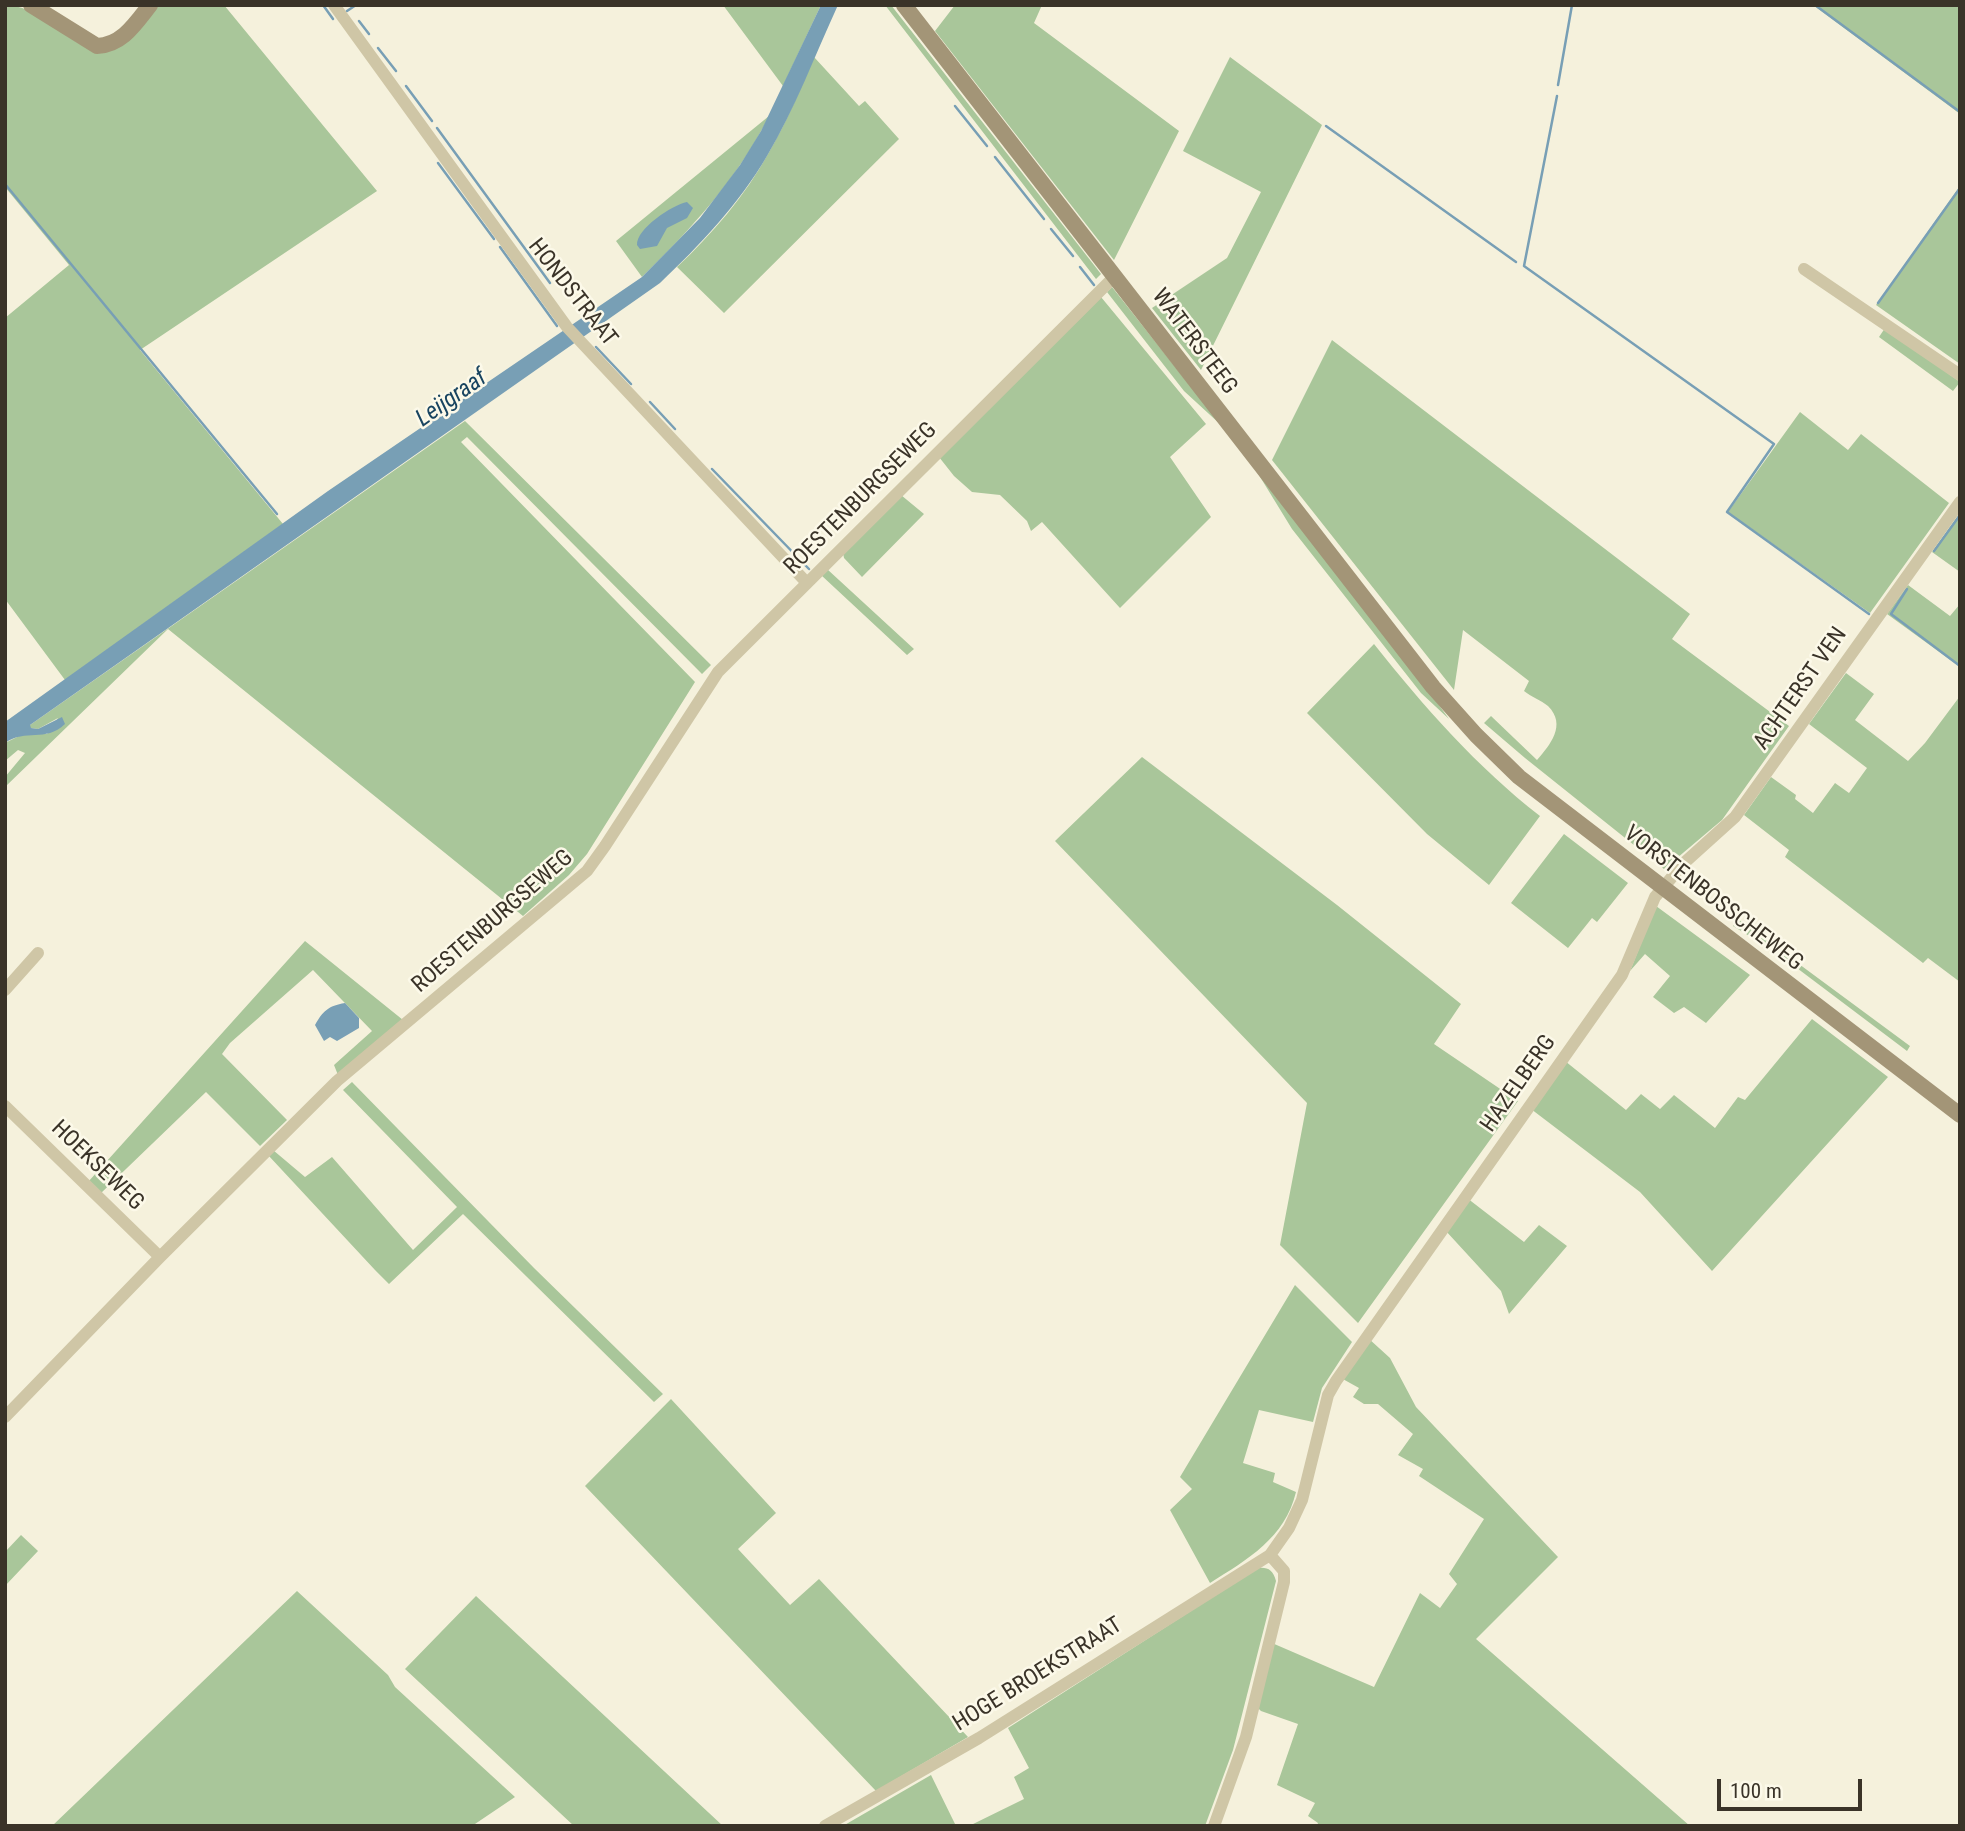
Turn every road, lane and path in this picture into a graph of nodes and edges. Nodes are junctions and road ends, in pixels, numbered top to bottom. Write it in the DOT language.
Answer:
graph roads {
  1 [pos="31,5"];
  2 [pos="150,5"];
  3 [pos="334,5"];
  4 [pos="904,5"];
  5 [pos="1804,269"];
  6 [pos="1115,276"];
  7 [pos="1960,375"];
  8 [pos="1960,502"];
  9 [pos="807,583"];
  10 [pos="1449,706"];
  11 [pos="1663,888"];
  12 [pos="38,953"];
  13 [pos="5,990"];
  14 [pos="5,1106"];
  15 [pos="1960,1115"];
  16 [pos="160,1257"];
  17 [pos="5,1417"];
  18 [pos="1270,1555"];
  19 [pos="825,1826"];
  20 [pos="1214,1826"];
  1 -- 2 [label="street"];
  3 -- 9 [label="street, HONDSTRAAT"];
  4 -- 6 [label="street, WATERSTEEG"];
  5 -- 7 [label="street"];
  6 -- 9 [label="street, ROESTENBURGSEWEG"];
  6 -- 10 [label="street, WATERSTEEG"];
  8 -- 11 [label="street, ACHTERST VEN"];
  9 -- 16 [label="street, ROESTENBURGSEWEG"];
  10 -- 11 [label="street, VORSTENBOSSCHEWEG"];
  11 -- 15 [label="street, VORSTENBOSSCHEWEG"];
  11 -- 18 [label="street, HAZELBERG"];
  12 -- 13 [label="street"];
  14 -- 16 [label="street, HOEKSEWEG"];
  16 -- 17 [label="street, ROESTENBURGSEWEG"];
  18 -- 19 [label="street, HOGE BROEKSTRAAT"];
  18 -- 20 [label="street"];
}
